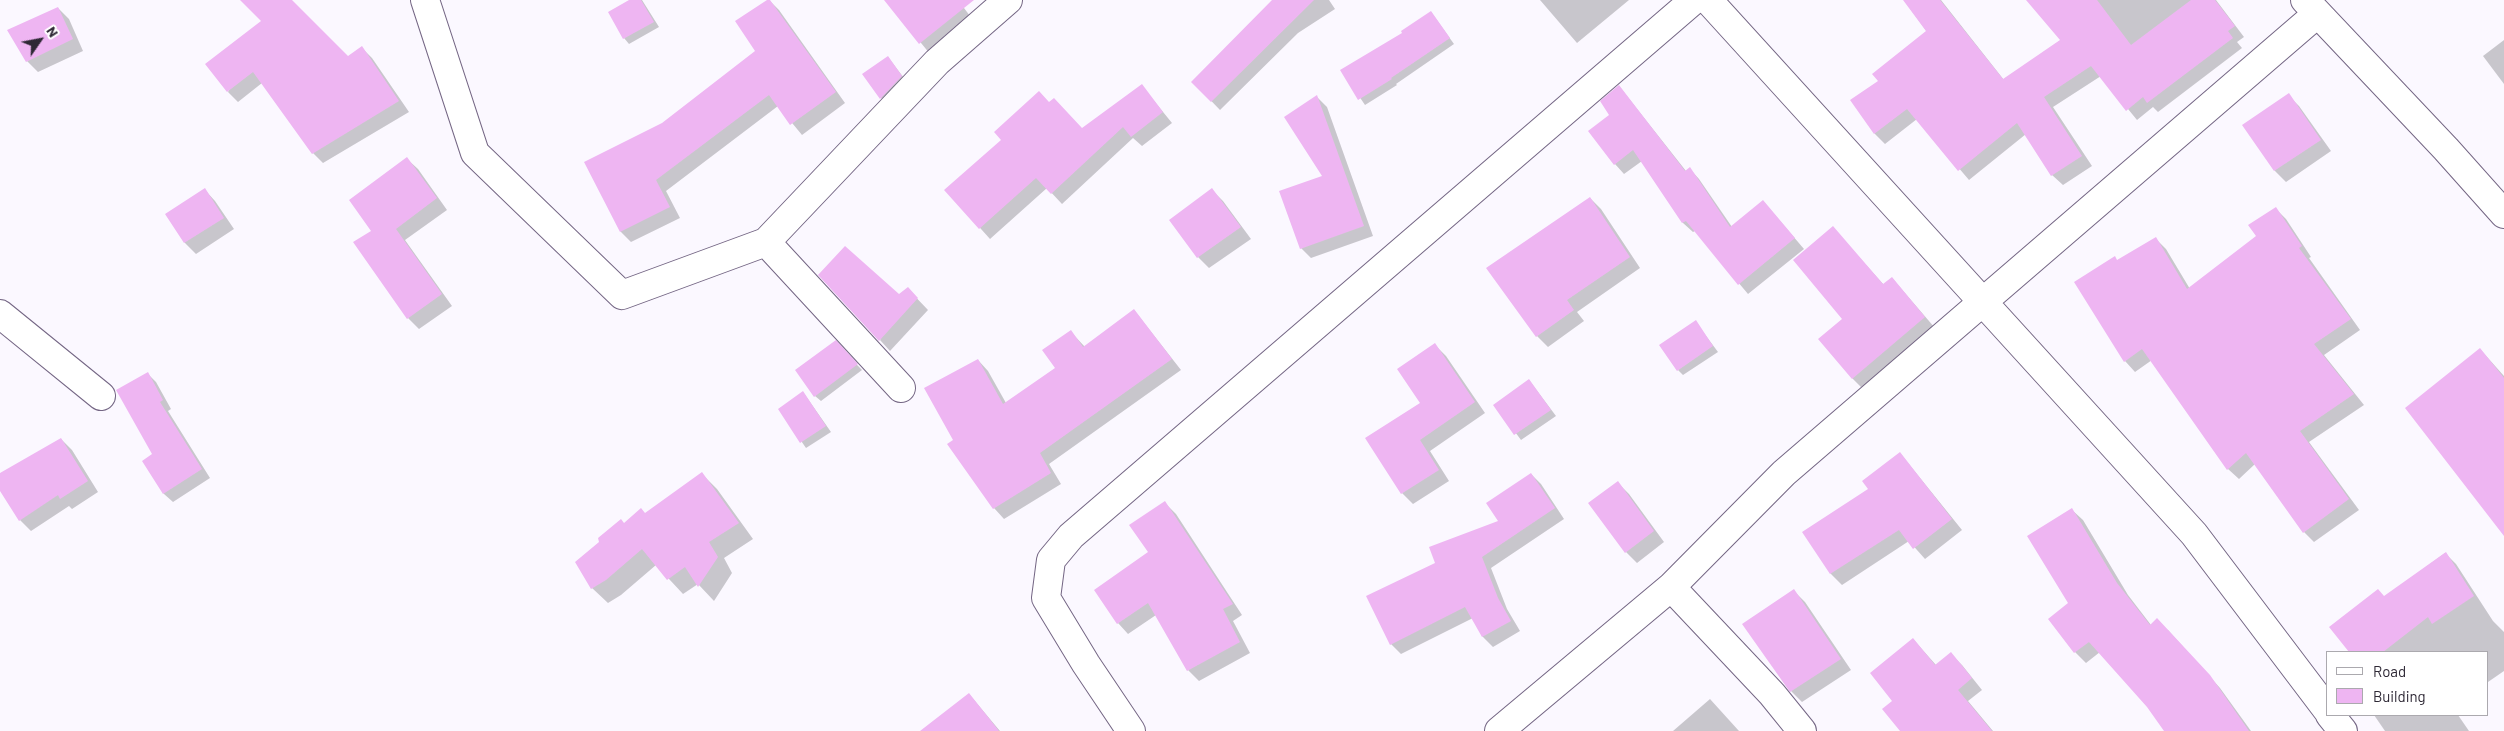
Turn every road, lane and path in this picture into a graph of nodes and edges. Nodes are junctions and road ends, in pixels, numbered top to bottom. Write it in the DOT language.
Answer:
graph roads {
  1 [pos="426,0"];
  2 [pos="1008,0"];
  3 [pos="1694,0"];
  4 [pos="1708,0"];
  5 [pos="2311,7"];
  6 [pos="2504,214"];
  7 [pos="766,242"];
  8 [pos="1984,301"];
  9 [pos="0,314"];
  10 [pos="901,388"];
  11 [pos="101,396"];
  12 [pos="1671,588"];
  13 [pos="2326,708"];
  14 [pos="2331,716"];
  15 [pos="1131,731"];
  16 [pos="1499,731"];
  17 [pos="1802,731"];
  18 [pos="2342,731"];
  1 -- 7 [label="street"];
  2 -- 7 [label="street"];
  3 -- 15 [label="street"];
  4 -- 8 [label="street"];
  5 -- 6 [label="street"];
  5 -- 8 [label="street"];
  7 -- 10 [label="street"];
  8 -- 12 [label="street"];
  8 -- 13 [label="street"];
  9 -- 11 [label="street"];
  12 -- 16 [label="street"];
  12 -- 17 [label="street"];
  14 -- 18 [label="street"];
}
